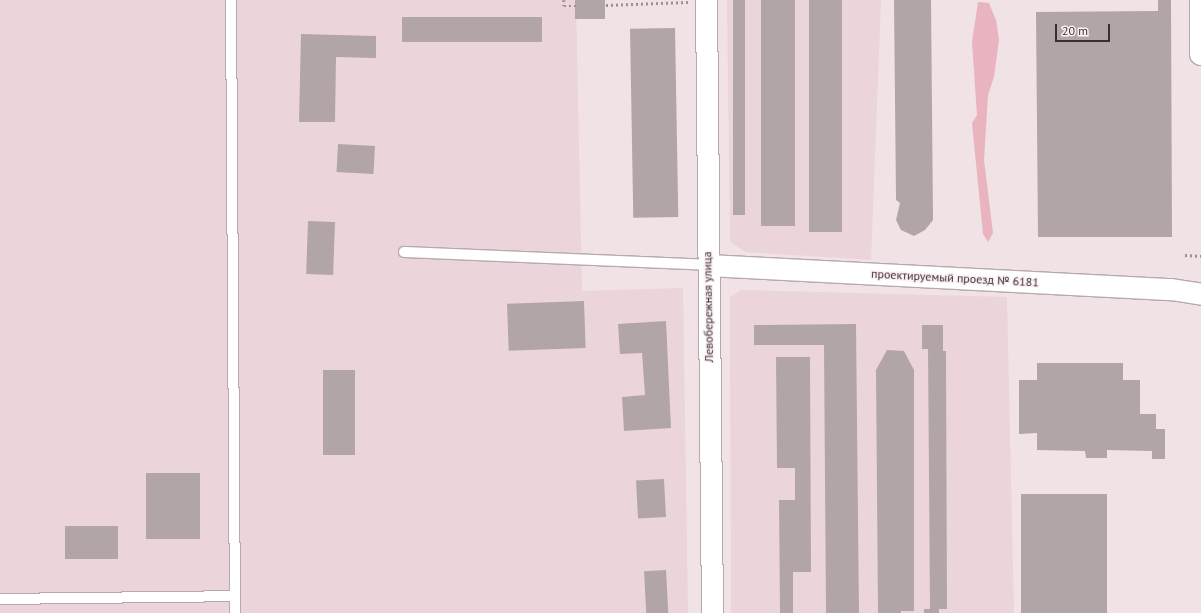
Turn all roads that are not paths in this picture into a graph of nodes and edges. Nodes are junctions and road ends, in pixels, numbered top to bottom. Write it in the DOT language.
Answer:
graph roads {
  1 [pos="231,0"];
  2 [pos="1201,0"];
  3 [pos="706,1"];
  4 [pos="1201,54"];
  5 [pos="404,252"];
  6 [pos="708,265"];
  7 [pos="1201,294"];
  8 [pos="235,596"];
  9 [pos="0,599"];
  10 [pos="235,613"];
  11 [pos="712,613"];
  1 -- 8 [label="lane"];
  2 -- 4 [label="street"];
  3 -- 6 [label="street, Левобережная улица"];
  5 -- 6 [label="lane"];
  6 -- 7 [label="street, проектируемый проезд № 6181"];
  6 -- 11 [label="street, Левобережная улица"];
  8 -- 9 [label="lane"];
  8 -- 10 [label="lane"];
}
